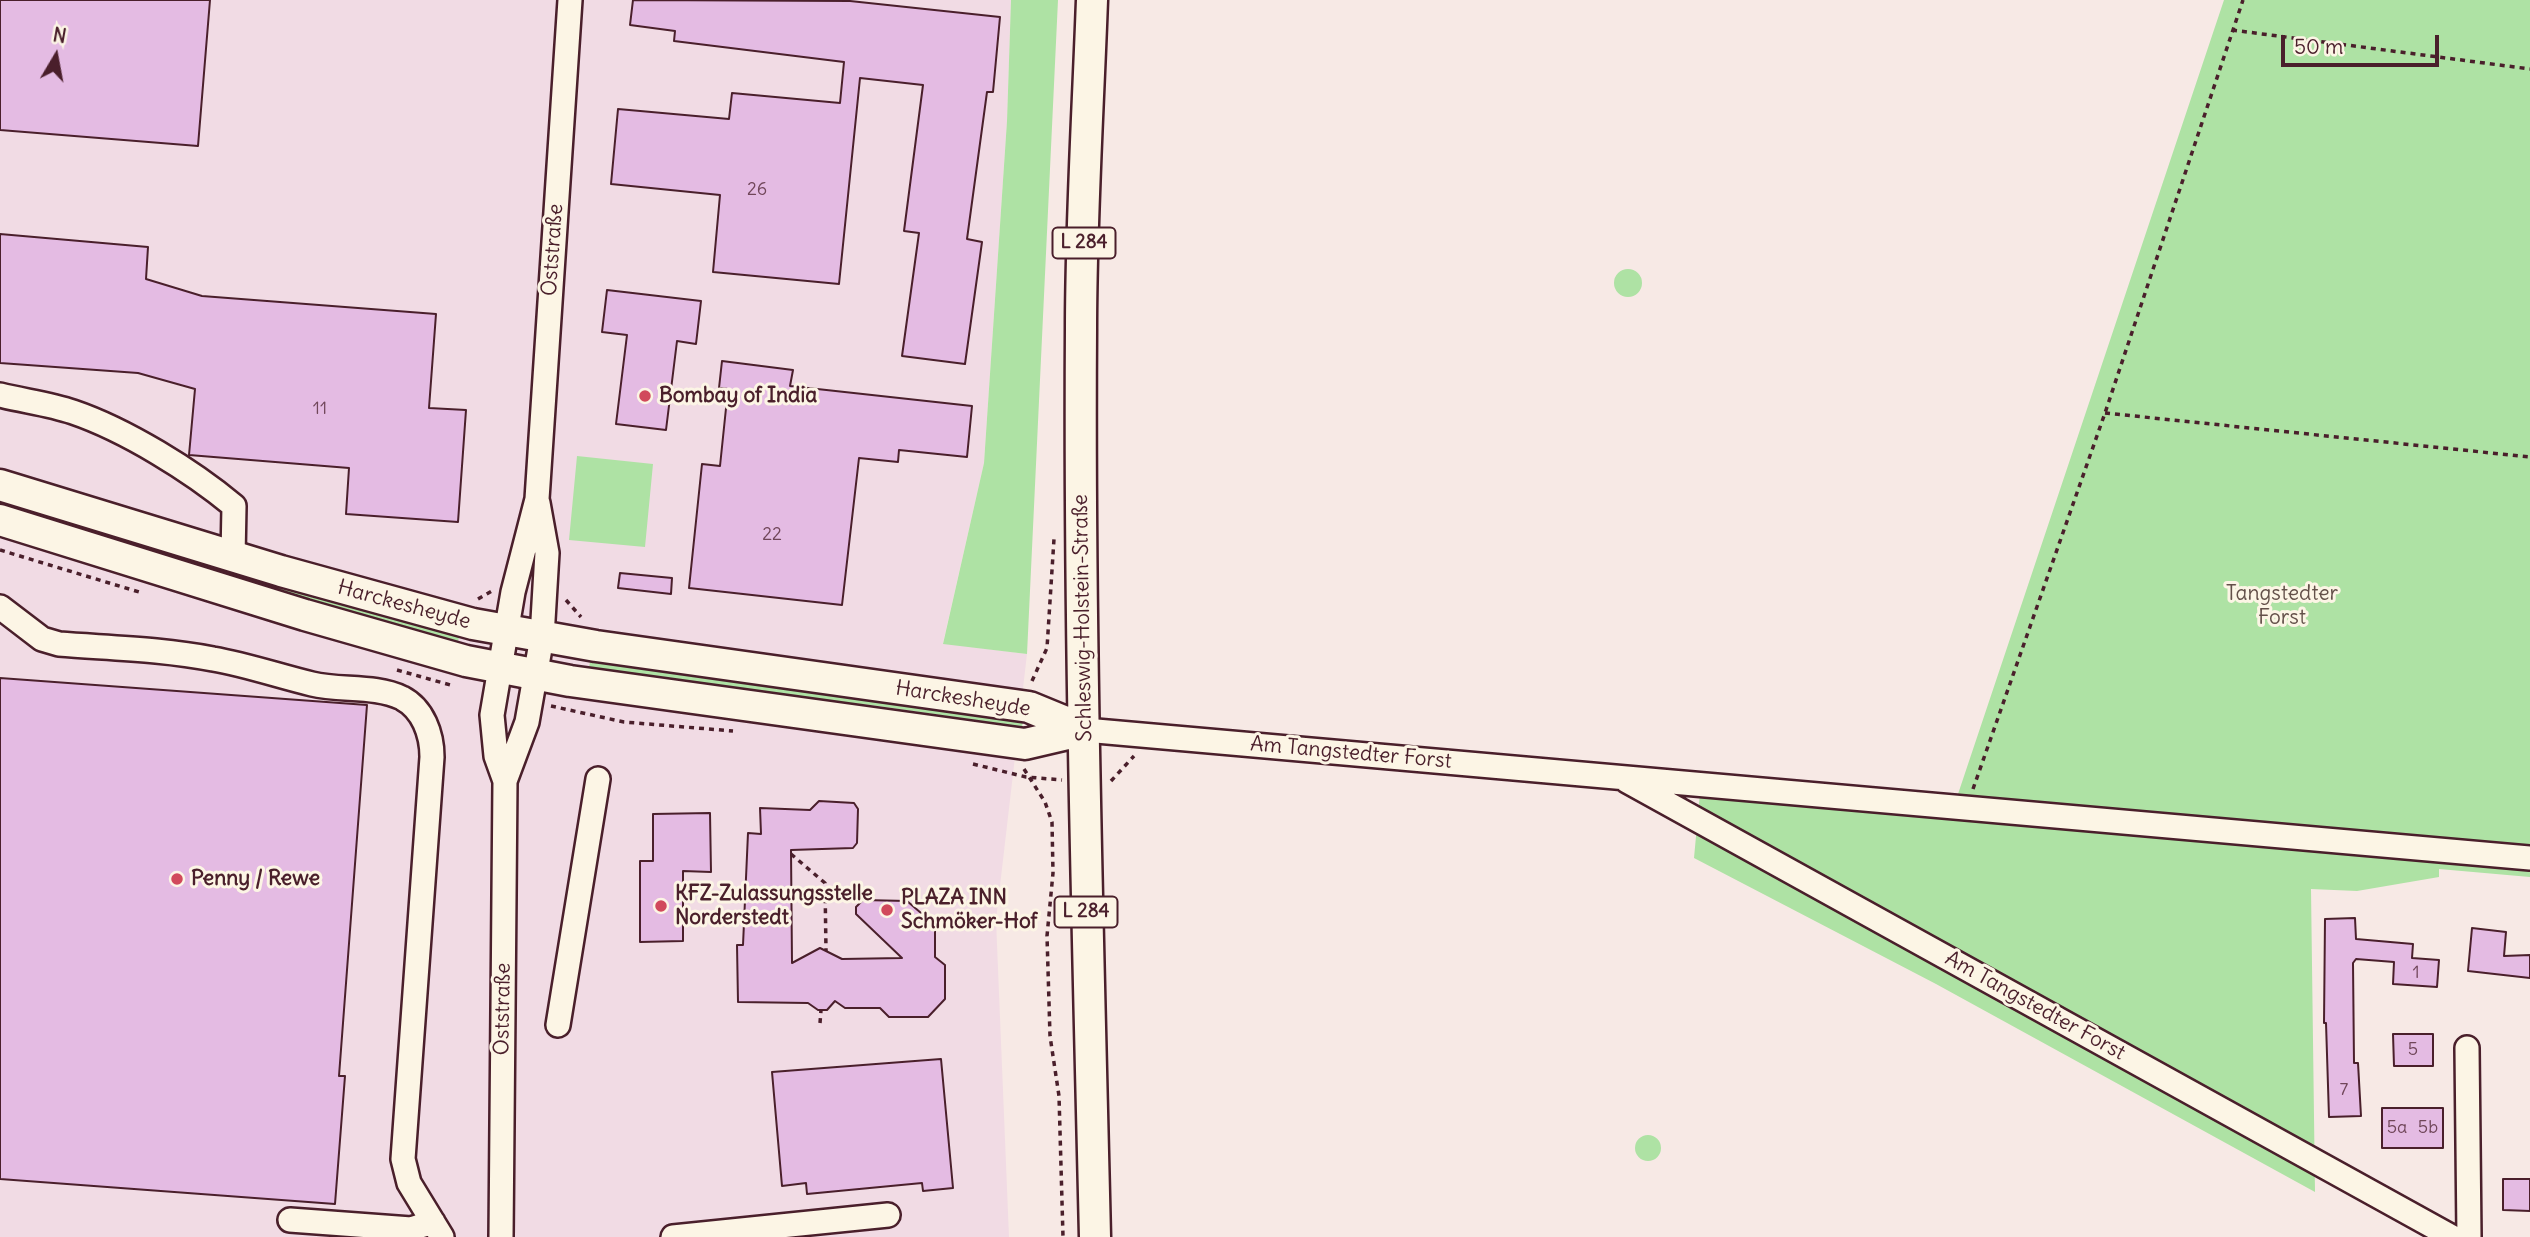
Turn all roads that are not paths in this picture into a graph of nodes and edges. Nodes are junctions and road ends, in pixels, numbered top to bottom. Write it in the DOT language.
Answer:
graph roads {
  1 [pos="569,0"];
  2 [pos="1092,0"];
  3 [pos="0,395"];
  4 [pos="0,485"];
  5 [pos="537,499"];
  6 [pos="0,520"];
  7 [pos="233,557"];
  8 [pos="0,607"];
  9 [pos="506,630"];
  10 [pos="542,637"];
  11 [pos="499,667"];
  12 [pos="535,674"];
  13 [pos="1085,730"];
  14 [pos="1618,776"];
  15 [pos="598,779"];
  16 [pos="505,781"];
  17 [pos="2530,859"];
  18 [pos="558,1025"];
  19 [pos="2467,1048"];
  20 [pos="888,1215"];
  21 [pos="290,1220"];
  22 [pos="437,1230"];
  23 [pos="501,1237"];
  24 [pos="673,1237"];
  25 [pos="1095,1237"];
  26 [pos="2452,1237"];
  27 [pos="2469,1237"];
  1 -- 5 [label="street, Oststraße"];
  2 -- 13 [label="main road, Schleswig-Holstein-Straße / L 284"];
  3 -- 7 [label="street"];
  4 -- 7 [label="main road, Harckesheyde"];
  5 -- 9 [label="street, Oststraße"];
  5 -- 10 [label="street, Oststraße"];
  6 -- 11 [label="main road, Harckesheyde"];
  7 -- 9 [label="main road, Harckesheyde"];
  8 -- 22 [label="street"];
  9 -- 10 [label="main road, Harckesheyde"];
  9 -- 11 [label="street, Oststraße"];
  10 -- 12 [label="street, Oststraße"];
  10 -- 13 [label="main road, Harckesheyde"];
  11 -- 12 [label="main road, Harckesheyde"];
  11 -- 16 [label="street, Oststraße"];
  12 -- 13 [label="main road, Harckesheyde"];
  12 -- 16 [label="street, Oststraße"];
  13 -- 14 [label="street, Am Tangstedter Forst"];
  13 -- 25 [label="main road, Schleswig-Holstein-Straße / L 284"];
  14 -- 17 [label="street, Am Tangstedter Forst"];
  14 -- 26 [label="street, Am Tangstedter Forst"];
  15 -- 18 [label="street"];
  16 -- 23 [label="street, Oststraße"];
  19 -- 27 [label="street"];
  20 -- 24 [label="street"];
  21 -- 22 [label="street"];
}
